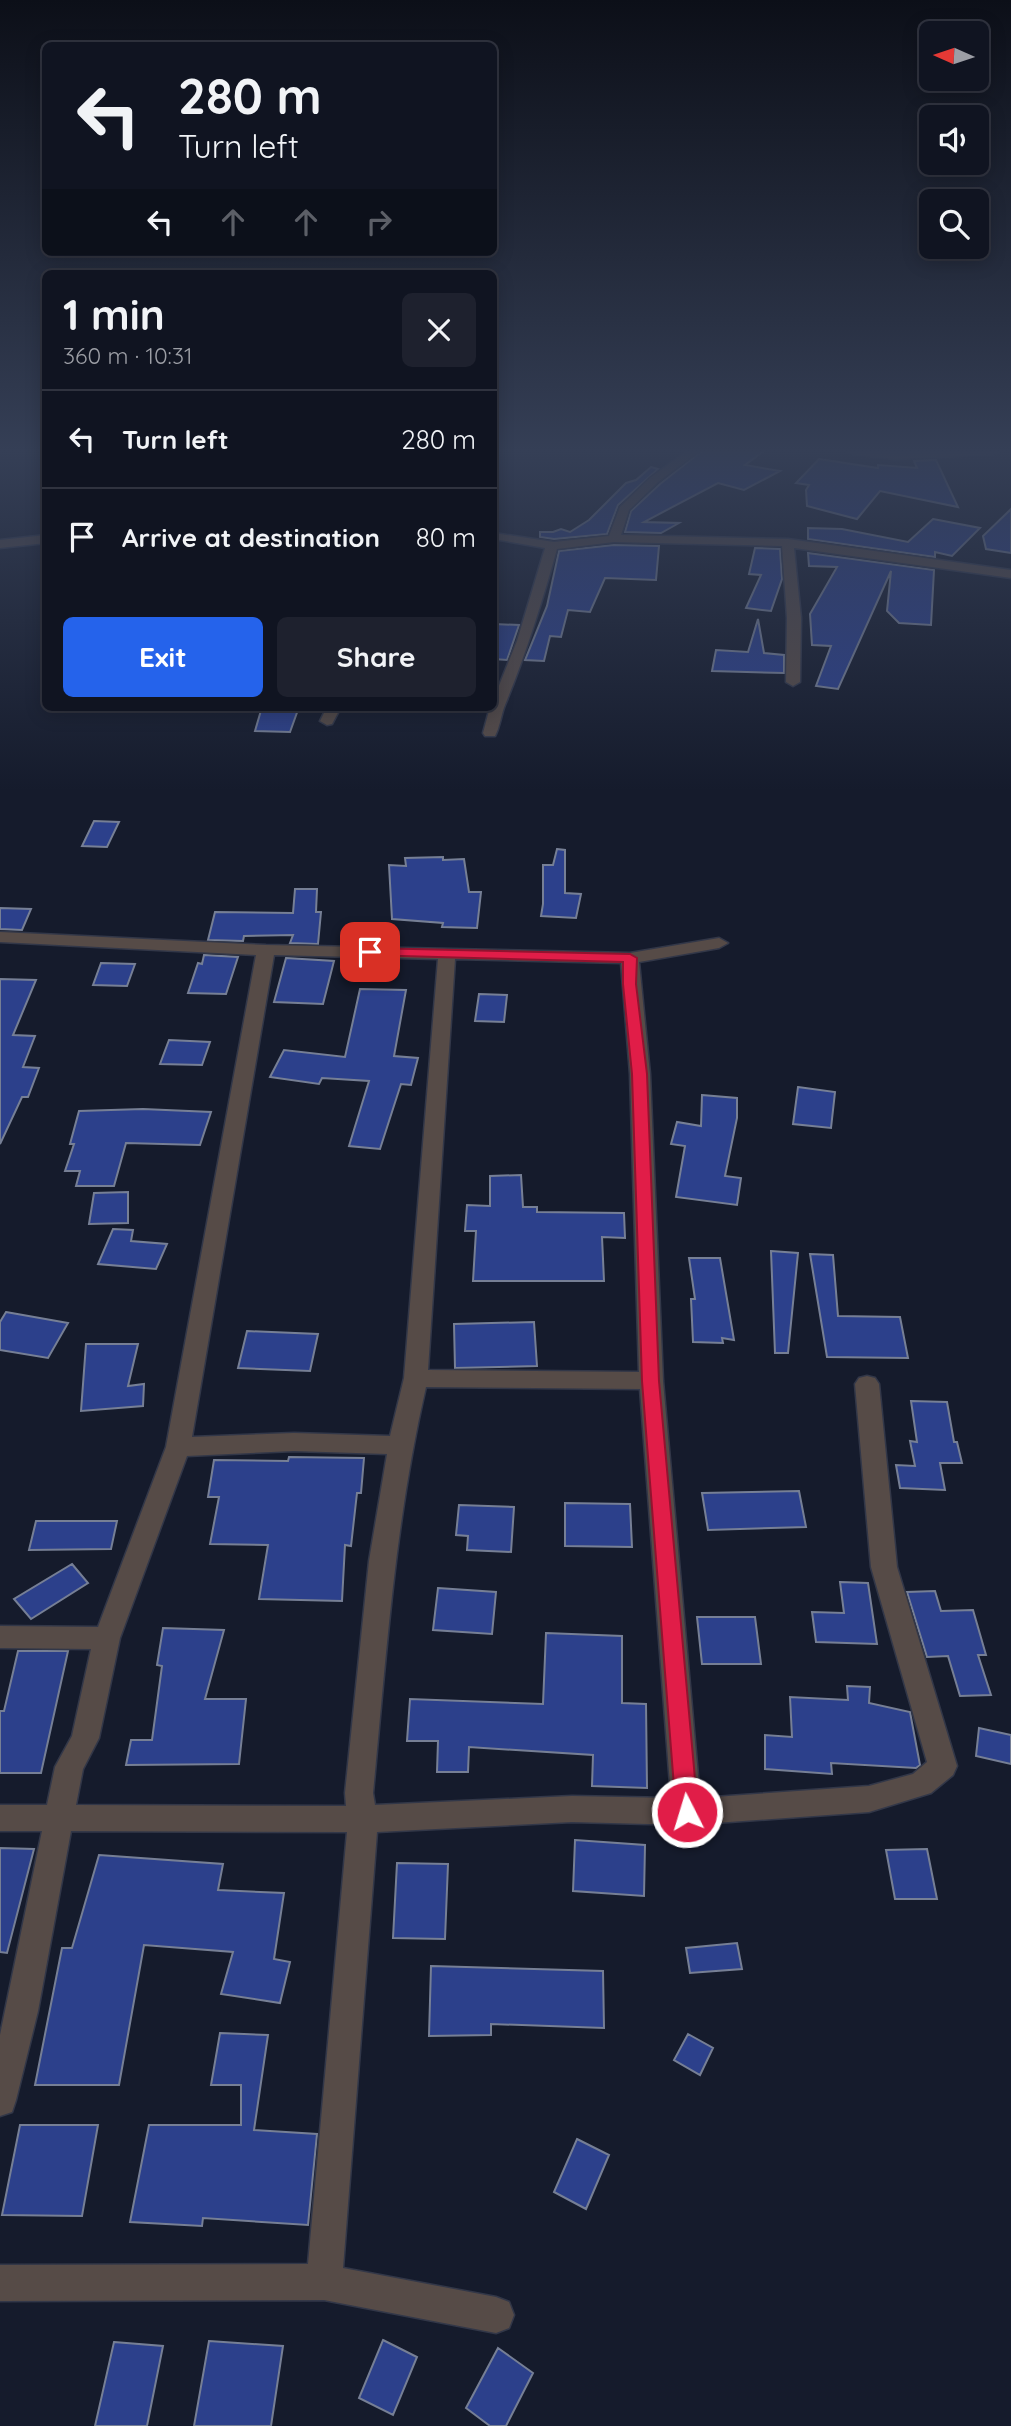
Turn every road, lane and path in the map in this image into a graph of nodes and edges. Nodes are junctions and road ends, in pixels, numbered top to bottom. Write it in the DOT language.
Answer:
graph roads {
  1 [pos="546,564"];
  2 [pos="790,564"];
  3 [pos="941,564"];
  4 [pos="1011,574"];
  5 [pos="793,682"];
  6 [pos="497,707"];
  7 [pos="332,711"];
  8 [pos="495,711"];
  9 [pos="327,722"];
  10 [pos="490,733"];
  11 [pos="0,937"];
  12 [pos="719,943"];
  13 [pos="266,950"];
  14 [pos="447,954"];
  15 [pos="630,958"];
  16 [pos="416,1378"];
  17 [pos="651,1381"];
  18 [pos="867,1384"];
  19 [pos="400,1445"];
  20 [pos="178,1447"];
  21 [pos="0,1637"];
  22 [pos="107,1638"];
  23 [pos="687,1812"];
  24 [pos="0,1818"];
  25 [pos="59,1819"];
  26 [pos="363,1819"];
  27 [pos="0,2100"];
  28 [pos="324,2282"];
  29 [pos="0,2283"];
  30 [pos="496,2315"];
  1 -- 6 [label="street"];
  2 -- 5 [label="street"];
  3 -- 4 [label="street"];
  7 -- 9 [label="street"];
  8 -- 10 [label="street"];
  11 -- 13 [label="street"];
  12 -- 15 [label="street"];
  13 -- 14 [label="street"];
  13 -- 20 [label="street"];
  14 -- 15 [label="street"];
  14 -- 16 [label="street"];
  15 -- 17 [label="street"];
  16 -- 17 [label="street"];
  16 -- 19 [label="street"];
  17 -- 23 [label="street"];
  18 -- 23 [label="street"];
  19 -- 20 [label="street"];
  19 -- 26 [label="street"];
  20 -- 22 [label="street"];
  21 -- 22 [label="street"];
  22 -- 25 [label="street"];
  23 -- 26 [label="street"];
  24 -- 25 [label="street"];
  25 -- 26 [label="street"];
  25 -- 27 [label="street"];
  26 -- 28 [label="street"];
  28 -- 29 [label="street"];
  28 -- 30 [label="street"];
}
